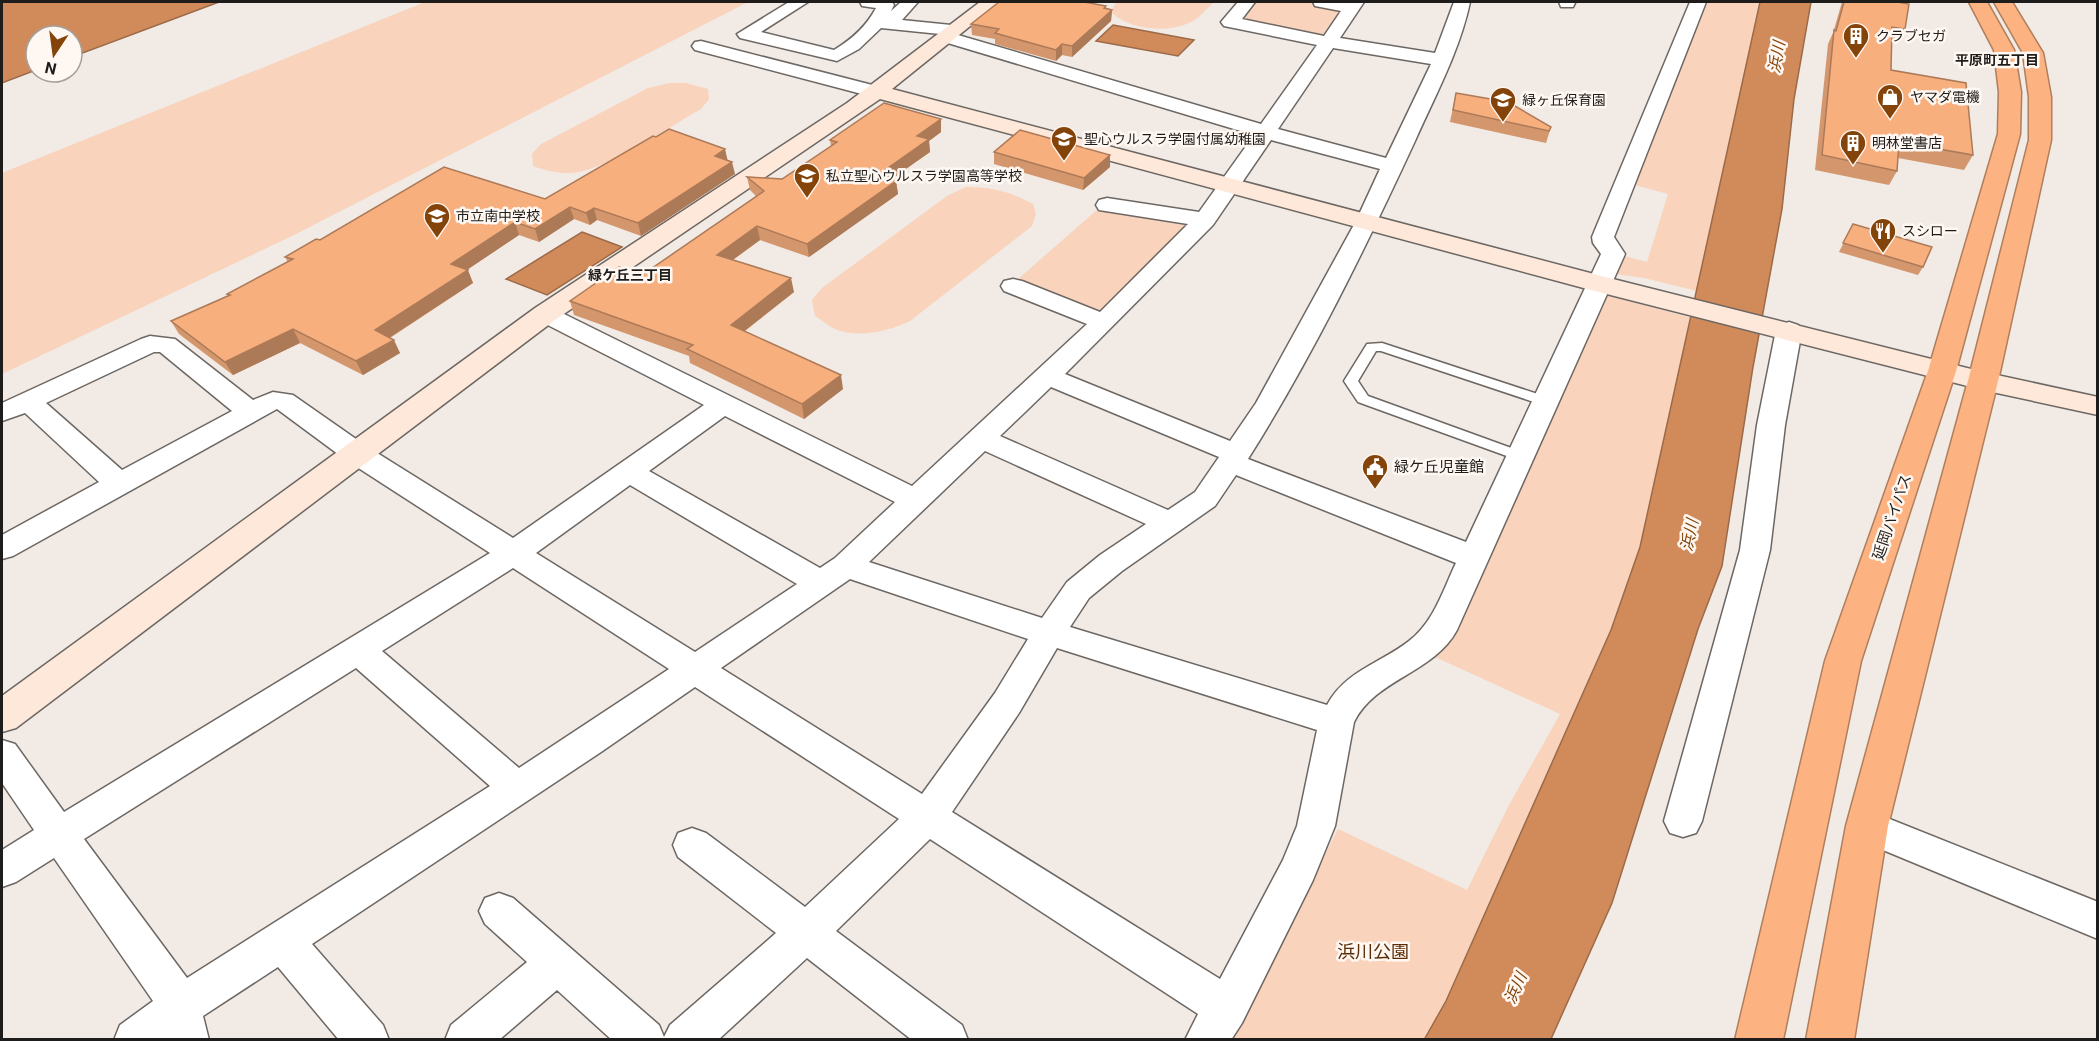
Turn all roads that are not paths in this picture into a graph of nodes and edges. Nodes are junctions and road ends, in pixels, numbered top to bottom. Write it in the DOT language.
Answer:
graph roads {
  1 [pos="800,2"];
  2 [pos="868,2"];
  3 [pos="910,2"];
  4 [pos="991,2"];
  5 [pos="1247,2"];
  6 [pos="1321,2"];
  7 [pos="1462,2"];
  8 [pos="1698,2"];
  9 [pos="1978,2"];
  10 [pos="2003,2"];
  11 [pos="1354,5"];
  12 [pos="884,24"];
  13 [pos="951,34"];
  14 [pos="1329,42"];
  15 [pos="701,46"];
  16 [pos="1442,60"];
  17 [pos="877,92"];
  18 [pos="1266,132"];
  19 [pos="1392,166"];
  20 [pos="1230,184"];
  21 [pos="1107,205"];
  22 [pos="1205,220"];
  23 [pos="1367,220"];
  24 [pos="1600,284"];
  25 [pos="1013,286"];
  26 [pos="545,314"];
  27 [pos="1104,322"];
  28 [pos="1785,329"];
  29 [pos="1942,371"];
  30 [pos="1047,376"];
  31 [pos="1983,381"];
  32 [pos="28,400"];
  33 [pos="1545,401"];
  34 [pos="723,404"];
  35 [pos="2097,406"];
  36 [pos="251,412"];
  37 [pos="2,413"];
  38 [pos="981,438"];
  39 [pos="356,453"];
  40 [pos="1520,456"];
  41 [pos="1234,458"];
  42 [pos="628,471"];
  43 [pos="119,484"];
  44 [pos="915,500"];
  45 [pos="1171,523"];
  46 [pos="2,548"];
  47 [pos="514,553"];
  48 [pos="1473,557"];
  49 [pos="833,574"];
  50 [pos="1049,633"];
  51 [pos="358,650"];
  52 [pos="696,669"];
  53 [pos="2,717"];
  54 [pos="1336,723"];
  55 [pos="2,755"];
  56 [pos="517,788"];
  57 [pos="928,816"];
  58 [pos="1683,820"];
  59 [pos="1867,826"];
  60 [pos="59,835"];
  61 [pos="692,845"];
  62 [pos="2,870"];
  63 [pos="499,911"];
  64 [pos="2097,921"];
  65 [pos="807,932"];
  66 [pos="282,941"];
  67 [pos="557,963"];
  68 [pos="1227,1008"];
  69 [pos="185,1023"];
  70 [pos="135,1040"];
  71 [pos="368,1040"];
  72 [pos="466,1040"];
  73 [pos="644,1040"];
  74 [pos="686,1040"];
  75 [pos="947,1040"];
  76 [pos="1206,1040"];
  77 [pos="1759,1040"];
  78 [pos="1830,1040"];
  1 -- 12 [label="street"];
  2 -- 12 [label="street"];
  3 -- 12 [label="street"];
  4 -- 13 [label="street"];
  5 -- 14 [label="street"];
  6 -- 11 [label="street"];
  7 -- 16 [label="street"];
  8 -- 24 [label="street"];
  9 -- 29 [label="highway, 延岡バイパス"];
  10 -- 31 [label="highway"];
  11 -- 14 [label="street"];
  12 -- 13 [label="street"];
  13 -- 17 [label="street"];
  13 -- 18 [label="street"];
  14 -- 16 [label="street"];
  14 -- 18 [label="street"];
  15 -- 17 [label="street"];
  16 -- 19 [label="street"];
  17 -- 20 [label="street"];
  17 -- 26 [label="street"];
  18 -- 19 [label="street"];
  18 -- 20 [label="street"];
  19 -- 23 [label="street"];
  20 -- 22 [label="street"];
  20 -- 23 [label="street"];
  21 -- 22 [label="street"];
  22 -- 27 [label="street"];
  23 -- 24 [label="street"];
  23 -- 41 [label="street"];
  24 -- 28 [label="street"];
  24 -- 33 [label="street"];
  25 -- 27 [label="street"];
  26 -- 34 [label="street"];
  26 -- 39 [label="street"];
  27 -- 30 [label="street"];
  28 -- 29 [label="street"];
  28 -- 58 [label="street"];
  29 -- 31 [label="street"];
  29 -- 77 [label="highway, 延岡バイパス"];
  30 -- 38 [label="street"];
  30 -- 41 [label="street"];
  31 -- 35 [label="street"];
  31 -- 59 [label="highway"];
  32 -- 36 [label="street"];
  32 -- 37 [label="street"];
  32 -- 43 [label="street"];
  33 -- 40 [label="street"];
  33 -- 40 [label="lane"];
  34 -- 42 [label="street"];
  34 -- 44 [label="street"];
  36 -- 39 [label="street"];
  36 -- 43 [label="street"];
  38 -- 44 [label="street"];
  38 -- 45 [label="street"];
  39 -- 47 [label="street"];
  39 -- 53 [label="street"];
  40 -- 48 [label="street"];
  41 -- 45 [label="street"];
  41 -- 48 [label="street"];
  42 -- 47 [label="street"];
  42 -- 49 [label="street"];
  43 -- 46 [label="street"];
  44 -- 49 [label="street"];
  45 -- 50 [label="street"];
  47 -- 51 [label="street"];
  47 -- 52 [label="street"];
  48 -- 54 [label="street"];
  49 -- 50 [label="street"];
  49 -- 52 [label="street"];
  50 -- 54 [label="street"];
  50 -- 57 [label="street"];
  51 -- 56 [label="street"];
  51 -- 60 [label="street"];
  52 -- 56 [label="street"];
  52 -- 57 [label="street"];
  54 -- 68 [label="street"];
  55 -- 60 [label="street"];
  56 -- 66 [label="street"];
  57 -- 65 [label="street"];
  57 -- 68 [label="street"];
  59 -- 64 [label="street"];
  59 -- 78 [label="highway"];
  60 -- 62 [label="street"];
  60 -- 69 [label="street"];
  61 -- 65 [label="street"];
  63 -- 67 [label="street"];
  65 -- 74 [label="street"];
  65 -- 75 [label="street"];
  66 -- 69 [label="street"];
  66 -- 71 [label="street"];
  67 -- 72 [label="street"];
  67 -- 73 [label="street"];
  68 -- 76 [label="street"];
  69 -- 70 [label="street"];
}
